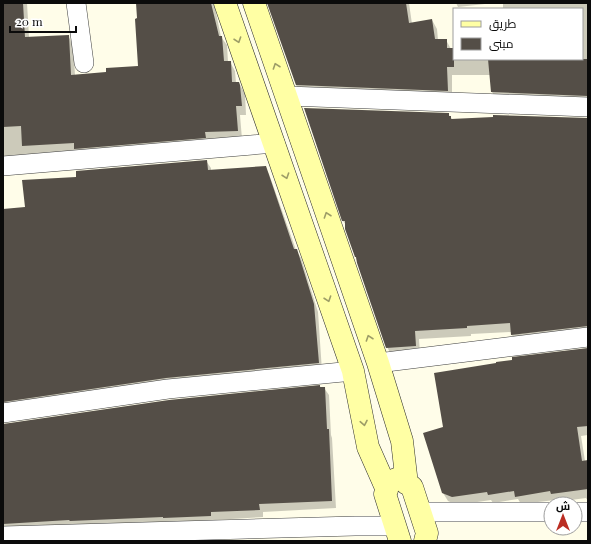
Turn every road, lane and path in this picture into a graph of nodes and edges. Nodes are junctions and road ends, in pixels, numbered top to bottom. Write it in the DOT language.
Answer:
graph roads {
  1 [pos="76,3"];
  2 [pos="225,3"];
  3 [pos="254,3"];
  4 [pos="84,63"];
  5 [pos="286,96"];
  6 [pos="588,107"];
  7 [pos="274,143"];
  8 [pos="3,166"];
  9 [pos="588,338"];
  10 [pos="378,363"];
  11 [pos="353,371"];
  12 [pos="3,413"];
  13 [pos="397,487"];
  14 [pos="420,512"];
  15 [pos="543,512"];
  16 [pos="3,536"];
  17 [pos="397,536"];
  18 [pos="426,540"];
  1 -- 4 [label="street"];
  2 -- 7 [label="street, one-way"];
  5 -- 3 [label="street, one-way"];
  5 -- 6 [label="street"];
  10 -- 5 [label="street, one-way"];
  7 -- 8 [label="street"];
  7 -- 11 [label="street, one-way"];
  9 -- 10 [label="street"];
  10 -- 13 [label="street"];
  11 -- 12 [label="street"];
  11 -- 13 [label="street, one-way"];
  13 -- 14 [label="street"];
  13 -- 17 [label="street"];
  14 -- 15 [label="street"];
  14 -- 18 [label="street"];
  16 -- 17 [label="street"];
}
